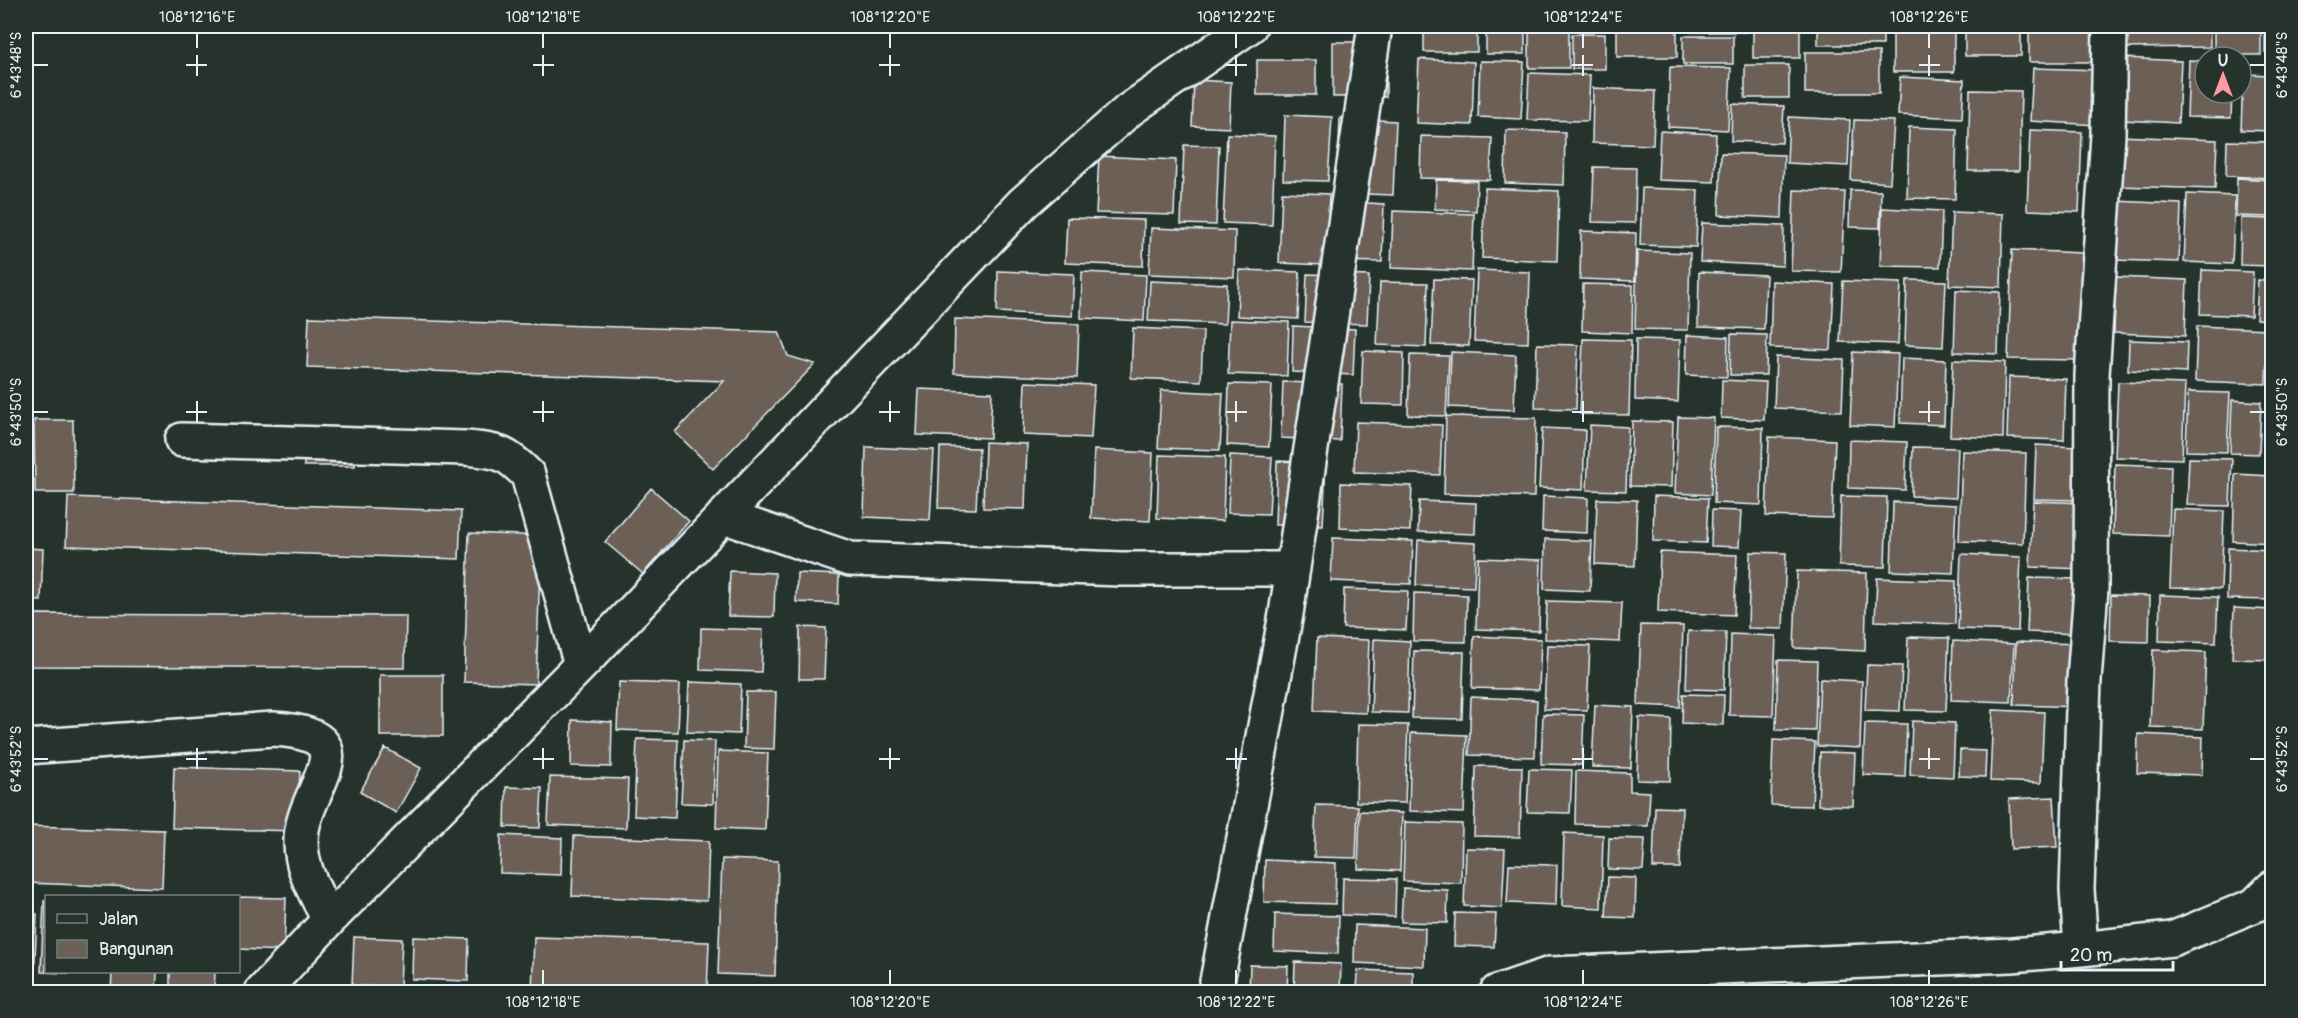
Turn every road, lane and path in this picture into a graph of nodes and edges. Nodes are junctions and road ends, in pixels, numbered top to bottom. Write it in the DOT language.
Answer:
graph roads {
  1 [pos="1250,26"];
  2 [pos="1375,26"];
  3 [pos="2110,26"];
  4 [pos="182,440"];
  5 [pos="723,516"];
  6 [pos="1293,569"];
  7 [pos="581,666"];
  8 [pos="26,747"];
  9 [pos="2272,888"];
  10 [pos="329,920"];
  11 [pos="2080,949"];
  12 [pos="262,993"];
  13 [pos="1215,993"];
  14 [pos="1497,993"];
  1 -- 5 [label="street"];
  2 -- 6 [label="street"];
  3 -- 11 [label="street"];
  4 -- 7 [label="street"];
  5 -- 6 [label="street"];
  5 -- 7 [label="street"];
  6 -- 13 [label="street"];
  7 -- 10 [label="street"];
  8 -- 10 [label="street"];
  9 -- 11 [label="street"];
  10 -- 12 [label="street"];
  11 -- 14 [label="street"];
}
